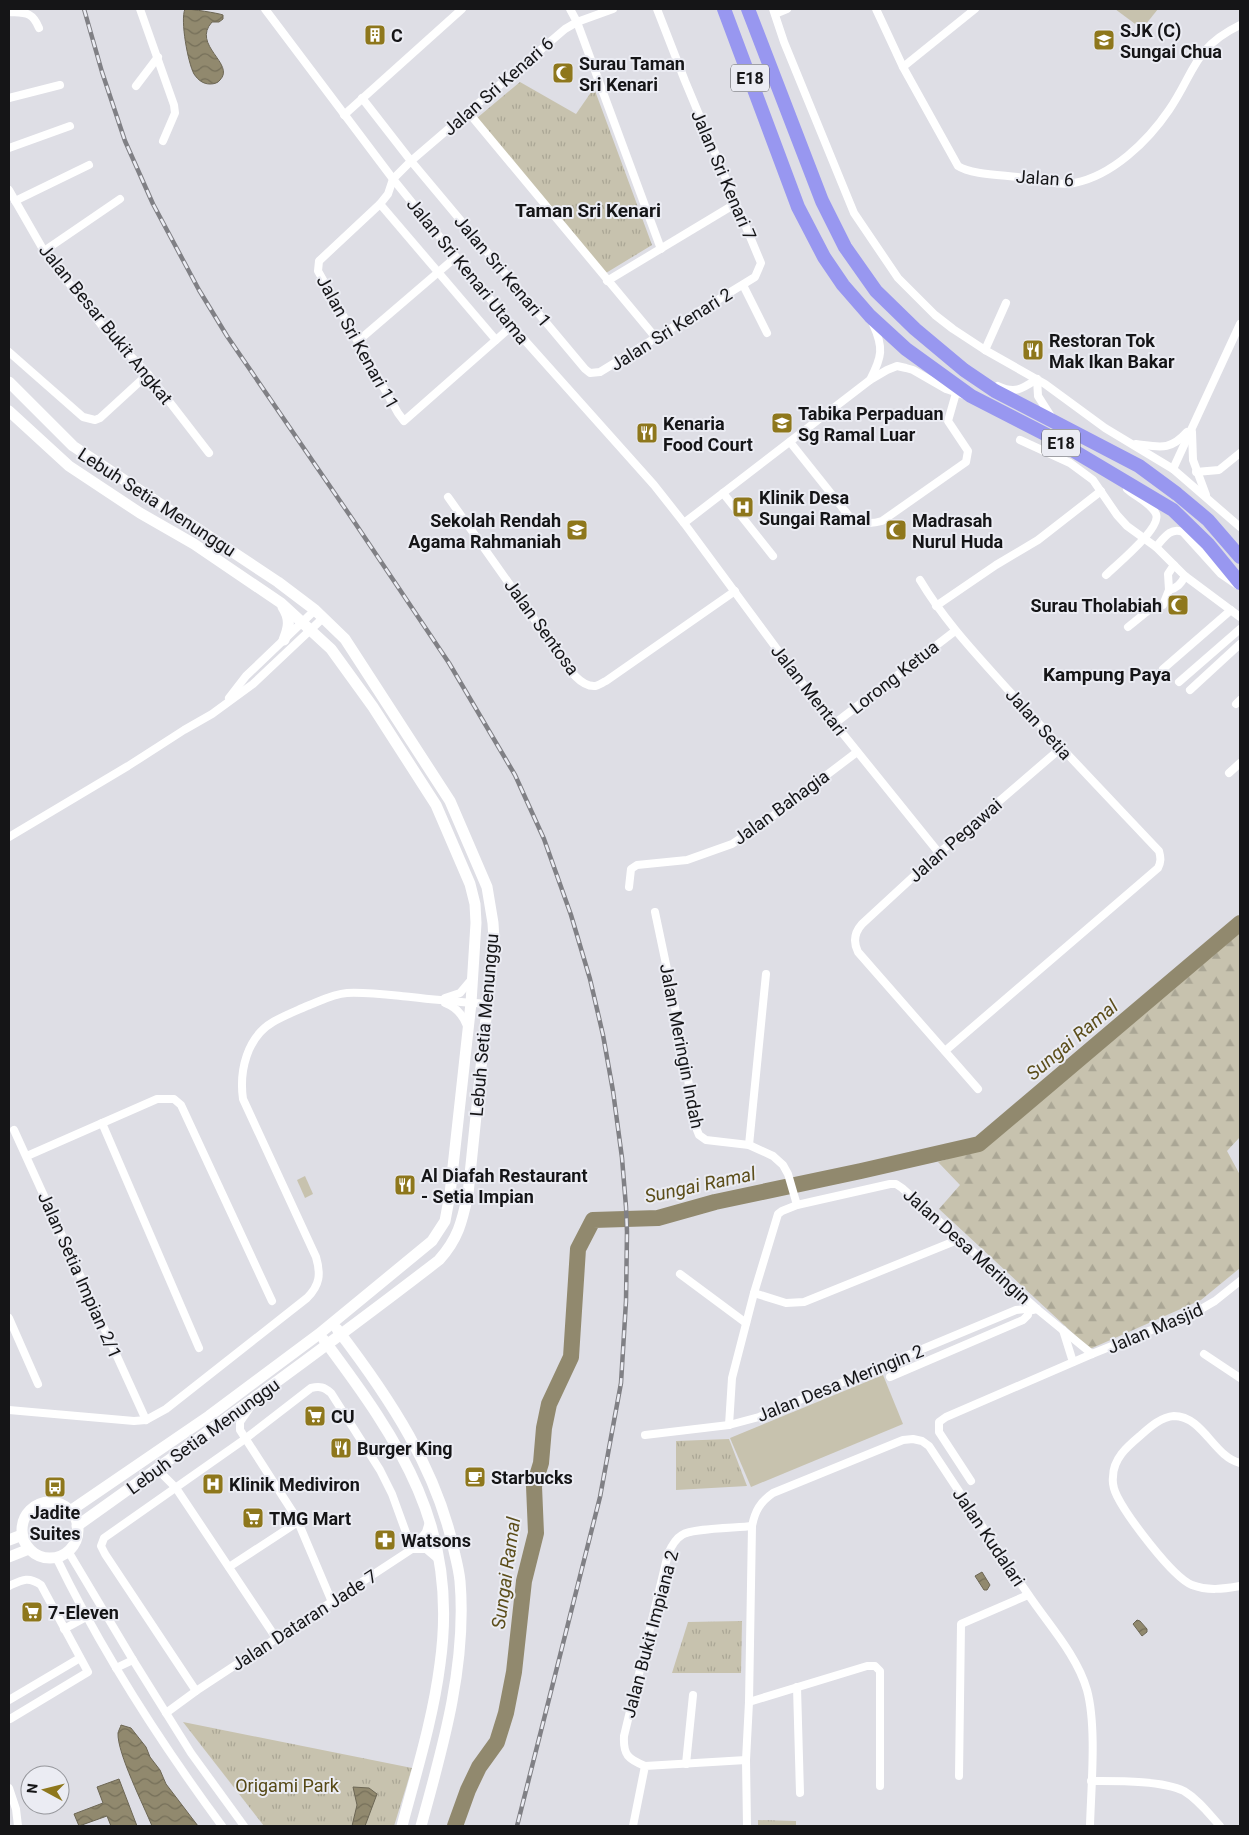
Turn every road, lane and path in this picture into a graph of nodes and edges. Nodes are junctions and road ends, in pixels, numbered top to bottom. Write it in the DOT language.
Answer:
graph roads {
  1 [pos="140,9"];
  2 [pos="265,9"];
  3 [pos="462,9"];
  4 [pos="570,9"];
  5 [pos="613,9"];
  6 [pos="657,9"];
  7 [pos="719,9"];
  8 [pos="724,9"];
  9 [pos="748,9"];
  10 [pos="754,9"];
  11 [pos="787,9"];
  12 [pos="876,9"];
  13 [pos="976,9"];
  14 [pos="9,12"];
  15 [pos="774,12"];
  16 [pos="577,22"];
  17 [pos="1240,25"];
  18 [pos="39,28"];
  19 [pos="732,31"];
  20 [pos="158,57"];
  21 [pos="771,66"];
  22 [pos="904,67"];
  23 [pos="60,85"];
  24 [pos="136,86"];
  25 [pos="9,98"];
  26 [pos="362,98"];
  27 [pos="468,112"];
  28 [pos="344,115"];
  29 [pos="70,126"];
  30 [pos="163,141"];
  31 [pos="9,148"];
  32 [pos="411,161"];
  33 [pos="89,165"];
  34 [pos="393,179"];
  35 [pos="9,190"];
  36 [pos="120,199"];
  37 [pos="15,202"];
  38 [pos="380,204"];
  39 [pos="735,204"];
  40 [pos="660,249"];
  41 [pos="44,252"];
  42 [pos="456,257"];
  43 [pos="319,261"];
  44 [pos="438,272"];
  45 [pos="607,281"];
  46 [pos="743,285"];
  47 [pos="1006,303"];
  48 [pos="870,316"];
  49 [pos="1240,324"];
  50 [pos="512,326"];
  51 [pos="767,333"];
  52 [pos="656,338"];
  53 [pos="496,340"];
  54 [pos="358,341"];
  55 [pos="985,350"];
  56 [pos="9,352"];
  57 [pos="964,370"];
  58 [pos="600,372"];
  59 [pos="148,374"];
  60 [pos="1037,379"];
  61 [pos="870,380"];
  62 [pos="9,382"];
  63 [pos="956,393"];
  64 [pos="971,396"];
  65 [pos="9,411"];
  66 [pos="1055,423"];
  67 [pos="1192,427"];
  68 [pos="1020,440"];
  69 [pos="790,442"];
  70 [pos="1133,444"];
  71 [pos="209,453"];
  72 [pos="1240,453"];
  73 [pos="1173,469"];
  74 [pos="1108,470"];
  75 [pos="1196,472"];
  76 [pos="1101,491"];
  77 [pos="723,493"];
  78 [pos="1207,497"];
  79 [pos="448,498"];
  80 [pos="684,523"];
  81 [pos="1240,527"];
  82 [pos="1144,539"];
  83 [pos="1156,547"];
  84 [pos="773,556"];
  85 [pos="1240,558"];
  86 [pos="1174,565"];
  87 [pos="1106,575"];
  88 [pos="1185,576"];
  89 [pos="920,580"];
  90 [pos="1240,583"];
  91 [pos="1240,588"];
  92 [pos="1168,590"];
  93 [pos="734,591"];
  94 [pos="281,603"];
  95 [pos="936,606"];
  96 [pos="1231,610"];
  97 [pos="319,614"];
  98 [pos="1240,617"];
  99 [pos="306,626"];
  100 [pos="1128,627"];
  101 [pos="1240,629"];
  102 [pos="955,631"];
  103 [pos="284,640"];
  104 [pos="1240,644"];
  105 [pos="1163,669"];
  106 [pos="1179,682"];
  107 [pos="1190,690"];
  108 [pos="225,703"];
  109 [pos="834,724"];
  110 [pos="1061,748"];
  111 [pos="857,752"];
  112 [pos="1240,763"];
  113 [pos="1229,773"];
  114 [pos="9,837"];
  115 [pos="939,854"];
  116 [pos="629,886"];
  117 [pos="655,912"];
  118 [pos="766,974"];
  119 [pos="472,977"];
  120 [pos="438,1000"];
  121 [pos="471,1003"];
  122 [pos="487,1004"];
  123 [pos="468,1028"];
  124 [pos="945,1051"];
  125 [pos="978,1089"];
  126 [pos="102,1123"];
  127 [pos="14,1130"];
  128 [pos="749,1145"];
  129 [pos="27,1156"];
  130 [pos="797,1205"];
  131 [pos="960,1239"];
  132 [pos="680,1274"];
  133 [pos="1240,1281"];
  134 [pos="754,1294"];
  135 [pos="272,1301"];
  136 [pos="1037,1309"];
  137 [pos="1028,1311"];
  138 [pos="9,1318"];
  139 [pos="746,1323"];
  140 [pos="333,1324"];
  141 [pos="1063,1330"];
  142 [pos="319,1334"];
  143 [pos="342,1335"];
  144 [pos="328,1345"];
  145 [pos="200,1348"];
  146 [pos="1092,1354"];
  147 [pos="1204,1354"];
  148 [pos="1073,1362"];
  149 [pos="890,1378"];
  150 [pos="1240,1378"];
  151 [pos="38,1384"];
  152 [pos="262,1393"];
  153 [pos="9,1410"];
  154 [pos="146,1420"];
  155 [pos="729,1425"];
  156 [pos="645,1435"];
  157 [pos="245,1439"];
  158 [pos="1240,1463"];
  159 [pos="157,1469"];
  160 [pos="971,1481"];
  161 [pos="176,1488"];
  162 [pos="70,1511"];
  163 [pos="430,1520"];
  164 [pos="298,1522"];
  165 [pos="77,1526"];
  166 [pos="752,1526"];
  167 [pos="22,1534"];
  168 [pos="9,1540"];
  169 [pos="29,1549"];
  170 [pos="412,1550"];
  171 [pos="68,1551"];
  172 [pos="9,1557"];
  173 [pos="56,1557"];
  174 [pos="440,1561"];
  175 [pos="229,1567"];
  176 [pos="9,1586"];
  177 [pos="1240,1586"];
  178 [pos="1028,1595"];
  179 [pos="332,1602"];
  180 [pos="88,1616"];
  181 [pos="64,1629"];
  182 [pos="276,1638"];
  183 [pos="80,1658"];
  184 [pos="132,1660"];
  185 [pos="116,1668"];
  186 [pos="797,1687"];
  187 [pos="196,1691"];
  188 [pos="693,1695"];
  189 [pos="9,1700"];
  190 [pos="749,1702"];
  191 [pos="166,1713"];
  192 [pos="10,1719"];
  193 [pos="746,1760"];
  194 [pos="686,1764"];
  195 [pos="645,1766"];
  196 [pos="960,1776"];
  197 [pos="1091,1781"];
  198 [pos="880,1786"];
  199 [pos="9,1788"];
  200 [pos="800,1793"];
  201 [pos="18,1826"];
  202 [pos="222,1826"];
  203 [pos="244,1826"];
  204 [pos="402,1826"];
  205 [pos="420,1826"];
  206 [pos="633,1826"];
  207 [pos="747,1826"];
  208 [pos="1090,1826"];
  209 [pos="1220,1826"];
  1 -- 20 [label="street"];
  2 -- 28 [label="street, Jalan Sri Kenari Utama"];
  3 -- 26 [label="street"];
  4 -- 16 [label="street"];
  5 -- 16 [label="street, Jalan Sri Kenari 6"];
  6 -- 39 [label="street, Jalan Sri Kenari 7"];
  7 -- 19 [label="highway"];
  8 -- 19 [label="highway, E18"];
  9 -- 21 [label="highway, E18"];
  10 -- 21 [label="highway"];
  11 -- 15 [label="street"];
  12 -- 22 [label="street, Jalan 6"];
  13 -- 22 [label="street"];
  14 -- 18 [label="street"];
  15 -- 55 [label="street"];
  16 -- 27 [label="street, Jalan Sri Kenari 6"];
  16 -- 40 [label="street"];
  17 -- 22 [label="street, Jalan 6"];
  19 -- 48 [label="highway, E18"];
  20 -- 24 [label="street"];
  20 -- 30 [label="street"];
  21 -- 57 [label="highway, E18"];
  23 -- 25 [label="street"];
  26 -- 28 [label="street"];
  26 -- 32 [label="street, Jalan Sri Kenari 1"];
  27 -- 32 [label="street, Jalan Sri Kenari 6"];
  27 -- 45 [label="street"];
  28 -- 34 [label="street, Jalan Sri Kenari Utama"];
  29 -- 31 [label="street"];
  32 -- 34 [label="street, Jalan Sri Kenari 6"];
  32 -- 58 [label="street, Jalan Sri Kenari 1"];
  33 -- 37 [label="street"];
  34 -- 38 [label="street, Jalan Sri Kenari 6"];
  34 -- 42 [label="street, Jalan Sri Kenari Utama"];
  35 -- 37 [label="street, Jalan Besar Bukit Angkat"];
  36 -- 41 [label="street"];
  37 -- 41 [label="street, Jalan Besar Bukit Angkat"];
  38 -- 43 [label="street, Jalan Sri Kenari 6"];
  38 -- 44 [label="street"];
  39 -- 40 [label="street"];
  39 -- 46 [label="street, Jalan Sri Kenari 7"];
  40 -- 45 [label="street"];
  41 -- 59 [label="street, Jalan Besar Bukit Angkat"];
  42 -- 44 [label="street"];
  42 -- 50 [label="street, Jalan Sri Kenari Utama"];
  43 -- 54 [label="street, Jalan Sri Kenari 11"];
  44 -- 53 [label="street"];
  44 -- 54 [label="street"];
  45 -- 52 [label="street"];
  46 -- 51 [label="street"];
  46 -- 52 [label="street, Jalan Sri Kenari 2"];
  47 -- 55 [label="street"];
  48 -- 61 [label="street"];
  48 -- 64 [label="highway, E18"];
  49 -- 67 [label="street"];
  50 -- 53 [label="street"];
  50 -- 80 [label="street, Jalan Sri Kenari Utama"];
  52 -- 58 [label="street, Jalan Sri Kenari 2"];
  53 -- 54 [label="street, Jalan Sri Kenari 11"];
  55 -- 60 [label="street"];
  56 -- 59 [label="street"];
  57 -- 60 [label="street"];
  57 -- 66 [label="highway, E18"];
  59 -- 71 [label="street, Jalan Besar Bukit Angkat"];
  60 -- 66 [label="street"];
  60 -- 70 [label="street"];
  61 -- 63 [label="street"];
  61 -- 69 [label="street"];
  62 -- 97 [label="street, Lebuh Setia Menunggu"];
  63 -- 64 [label="street"];
  63 -- 69 [label="street"];
  64 -- 74 [label="highway, E18"];
  65 -- 94 [label="street, Lebuh Setia Menunggu"];
  66 -- 85 [label="highway, E18"];
  67 -- 70 [label="street"];
  67 -- 73 [label="street"];
  67 -- 75 [label="street"];
  68 -- 76 [label="street"];
  69 -- 77 [label="street"];
  70 -- 73 [label="street"];
  72 -- 75 [label="street"];
  73 -- 78 [label="street"];
  74 -- 82 [label="street"];
  74 -- 90 [label="highway, E18"];
  75 -- 78 [label="street"];
  76 -- 82 [label="street"];
  76 -- 95 [label="street"];
  77 -- 80 [label="street"];
  77 -- 84 [label="street"];
  78 -- 81 [label="street"];
  79 -- 93 [label="street, Jalan Sentosa"];
  80 -- 93 [label="street, Jalan Mentari"];
  82 -- 83 [label="street"];
  82 -- 87 [label="street"];
  83 -- 86 [label="street"];
  83 -- 91 [label="street"];
  86 -- 88 [label="street"];
  86 -- 92 [label="street"];
  88 -- 92 [label="street"];
  88 -- 96 [label="street"];
  89 -- 95 [label="street, Jalan Setia"];
  92 -- 100 [label="street"];
  93 -- 109 [label="street, Jalan Mentari"];
  94 -- 99 [label="street, Lebuh Setia Menunggu"];
  94 -- 103 [label="street"];
  95 -- 102 [label="street, Jalan Setia"];
  96 -- 98 [label="street"];
  96 -- 105 [label="street"];
  97 -- 99 [label="street"];
  97 -- 122 [label="street, Lebuh Setia Menunggu"];
  99 -- 103 [label="street"];
  99 -- 108 [label="street"];
  99 -- 119 [label="street, Lebuh Setia Menunggu"];
  101 -- 106 [label="street"];
  102 -- 109 [label="street, Lorong Ketua"];
  102 -- 110 [label="street, Jalan Setia"];
  103 -- 108 [label="street"];
  104 -- 107 [label="street"];
  108 -- 114 [label="street"];
  109 -- 111 [label="street, Jalan Mentari"];
  110 -- 115 [label="street, Jalan Pegawai"];
  110 -- 124 [label="street, Jalan Setia"];
  111 -- 115 [label="street, Jalan Mentari"];
  111 -- 116 [label="street, Jalan Bahagia"];
  112 -- 113 [label="street"];
  115 -- 124 [label="street, Jalan Pegawai"];
  117 -- 128 [label="street, Jalan Meringin Indah"];
  118 -- 128 [label="street"];
  119 -- 120 [label="street"];
  119 -- 121 [label="street, Lebuh Setia Menunggu"];
  120 -- 121 [label="street"];
  120 -- 123 [label="street"];
  120 -- 154 [label="street"];
  121 -- 122 [label="street"];
  121 -- 123 [label="street, Lebuh Setia Menunggu"];
  122 -- 143 [label="street, Lebuh Setia Menunggu"];
  123 -- 140 [label="street, Lebuh Setia Menunggu"];
  124 -- 125 [label="street"];
  126 -- 129 [label="street"];
  126 -- 135 [label="street"];
  126 -- 145 [label="street"];
  127 -- 129 [label="street, Jalan Setia Impian 2/1"];
  128 -- 130 [label="street, Jalan Meringin Indah"];
  129 -- 154 [label="street, Jalan Setia Impian 2/1"];
  130 -- 131 [label="street, Jalan Desa Meringin"];
  130 -- 134 [label="street, Jalan Desa Meringin"];
  131 -- 134 [label="street"];
  131 -- 136 [label="street, Jalan Desa Meringin"];
  132 -- 139 [label="street"];
  133 -- 146 [label="street, Jalan Masjid"];
  134 -- 139 [label="street"];
  136 -- 137 [label="street, Jalan Desa Meringin 2"];
  136 -- 141 [label="street, Jalan Desa Meringin"];
  137 -- 149 [label="street, Jalan Desa Meringin 2"];
  137 -- 155 [label="street, Jalan Desa Meringin 2"];
  138 -- 151 [label="street"];
  139 -- 155 [label="street"];
  140 -- 142 [label="street, Lebuh Setia Menunggu"];
  140 -- 143 [label="street"];
  141 -- 146 [label="street, Jalan Desa Meringin"];
  141 -- 148 [label="street"];
  142 -- 144 [label="street"];
  142 -- 162 [label="street, Lebuh Setia Menunggu"];
  143 -- 144 [label="street, Lebuh Setia Menunggu"];
  143 -- 205 [label="street"];
  144 -- 152 [label="street, Lebuh Setia Menunggu"];
  144 -- 163 [label="street"];
  146 -- 148 [label="street, Jalan Masjid"];
  147 -- 150 [label="street"];
  148 -- 160 [label="street, Jalan Masjid"];
  152 -- 157 [label="street"];
  152 -- 159 [label="street, Lebuh Setia Menunggu"];
  153 -- 154 [label="street"];
  155 -- 156 [label="street, Jalan Desa Meringin 2"];
  157 -- 161 [label="street"];
  157 -- 164 [label="street"];
  157 -- 170 [label="street"];
  158 -- 177 [label="street"];
  159 -- 161 [label="street"];
  159 -- 165 [label="street, Lebuh Setia Menunggu"];
  161 -- 175 [label="street"];
  161 -- 187 [label="street"];
  162 -- 165 [label="street"];
  162 -- 167 [label="street"];
  163 -- 170 [label="street"];
  163 -- 174 [label="street"];
  164 -- 175 [label="street"];
  164 -- 179 [label="street"];
  165 -- 171 [label="street"];
  166 -- 178 [label="street, Jalan Kudalari"];
  166 -- 190 [label="street"];
  166 -- 195 [label="street, Jalan Bukit Impiana 2"];
  167 -- 168 [label="street"];
  167 -- 169 [label="street"];
  169 -- 172 [label="street"];
  169 -- 173 [label="street"];
  170 -- 174 [label="street"];
  170 -- 179 [label="street, Jalan Dataran Jade 7"];
  171 -- 173 [label="street"];
  171 -- 184 [label="street"];
  173 -- 180 [label="street"];
  174 -- 204 [label="street"];
  175 -- 182 [label="street"];
  176 -- 181 [label="street"];
  178 -- 196 [label="street"];
  178 -- 197 [label="street, Jalan Kudalari"];
  179 -- 182 [label="street, Jalan Dataran Jade 7"];
  180 -- 181 [label="street"];
  180 -- 185 [label="street"];
  181 -- 183 [label="street"];
  182 -- 187 [label="street, Jalan Dataran Jade 7"];
  183 -- 189 [label="street"];
  183 -- 192 [label="street"];
  184 -- 185 [label="street"];
  184 -- 191 [label="street"];
  185 -- 202 [label="street"];
  186 -- 190 [label="street"];
  186 -- 198 [label="street"];
  186 -- 200 [label="street"];
  187 -- 191 [label="street, Jalan Dataran Jade 7"];
  188 -- 194 [label="street"];
  190 -- 193 [label="street"];
  191 -- 203 [label="street"];
  193 -- 194 [label="street"];
  193 -- 207 [label="street"];
  194 -- 195 [label="street"];
  195 -- 206 [label="street"];
  197 -- 208 [label="street, Jalan Kudalari"];
  197 -- 209 [label="street"];
  199 -- 201 [label="street"];
}
